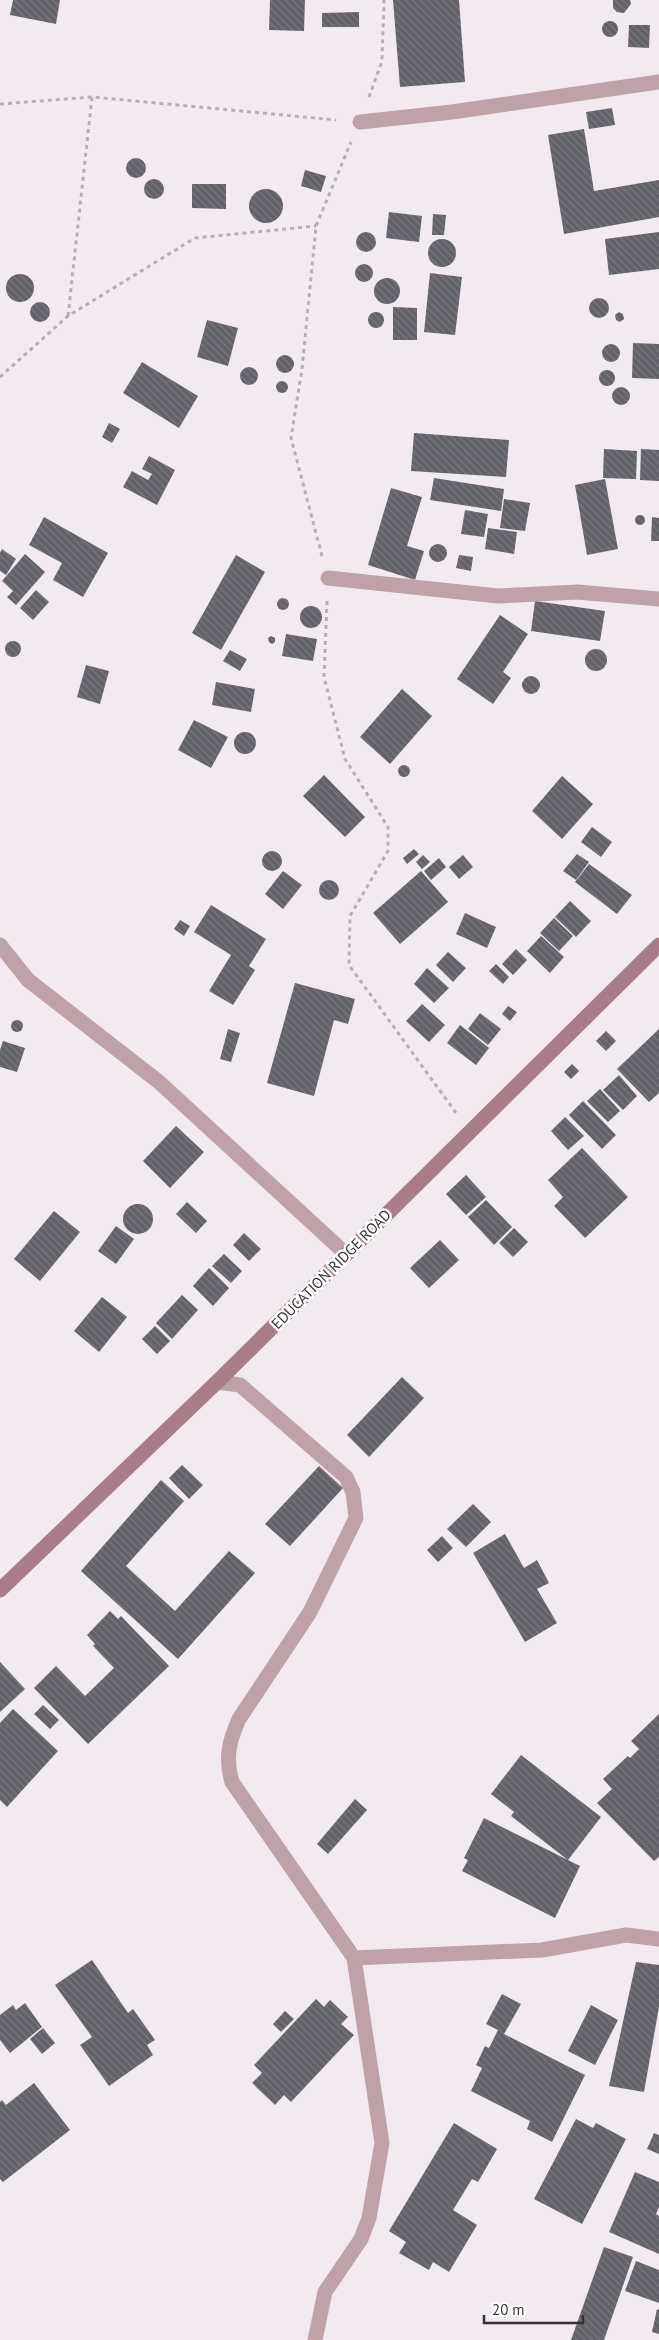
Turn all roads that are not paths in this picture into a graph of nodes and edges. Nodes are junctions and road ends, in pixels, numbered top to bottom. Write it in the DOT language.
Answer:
graph roads {
  1 [pos="659,82"];
  2 [pos="360,122"];
  3 [pos="328,578"];
  4 [pos="659,599"];
  5 [pos="0,945"];
  6 [pos="659,945"];
  7 [pos="346,1254"];
  8 [pos="217,1382"];
  9 [pos="0,1590"];
  10 [pos="659,1939"];
  11 [pos="354,1958"];
  12 [pos="315,2340"];
  1 -- 2 [label="street"];
  3 -- 4 [label="street"];
  5 -- 7 [label="street"];
  6 -- 7 [label="main road, EDUCATION RIDGE ROAD"];
  7 -- 8 [label="main road, EDUCATION RIDGE ROAD"];
  8 -- 9 [label="main road, EDUCATION RIDGE ROAD"];
  8 -- 11 [label="street"];
  10 -- 11 [label="street"];
  11 -- 12 [label="street"];
}
